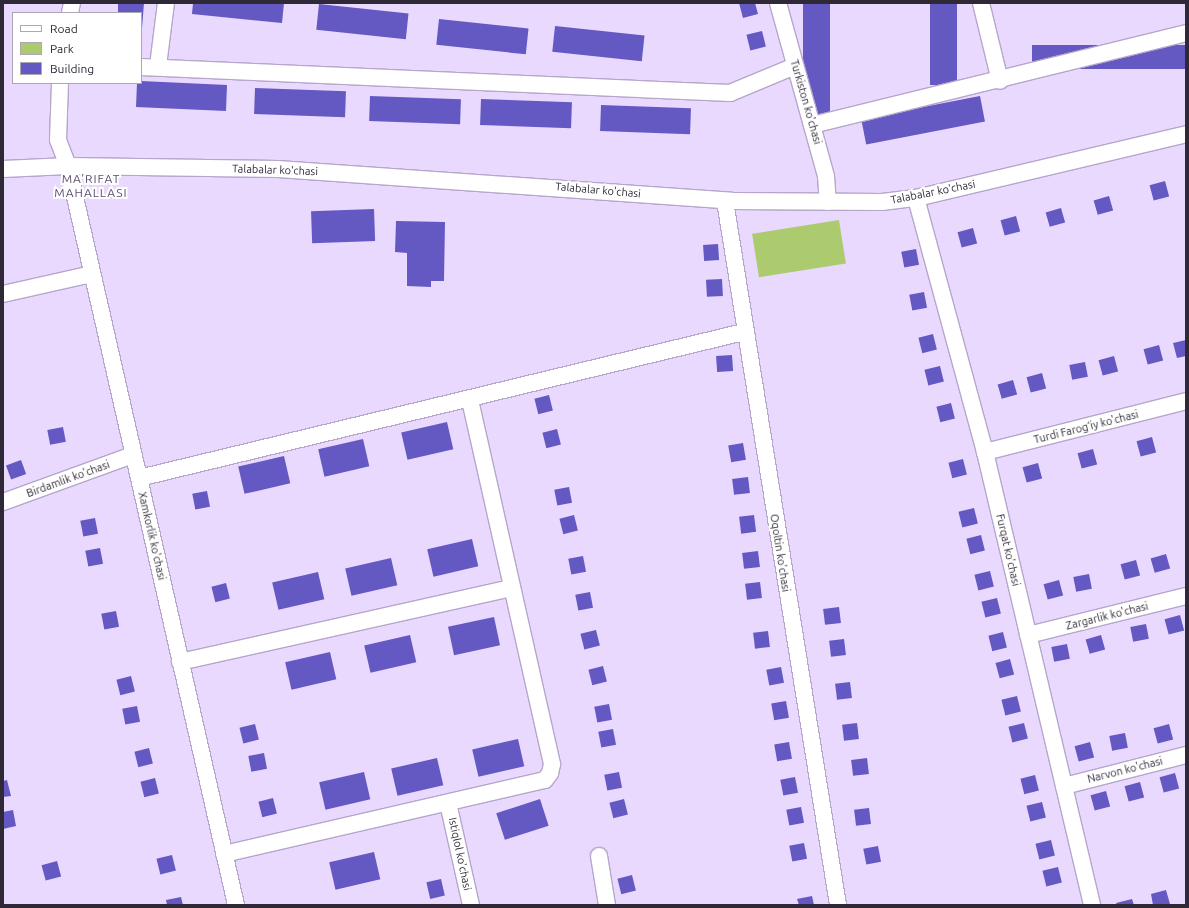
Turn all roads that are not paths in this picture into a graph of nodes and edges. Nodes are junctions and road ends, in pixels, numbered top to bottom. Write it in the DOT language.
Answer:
graph roads {
  1 [pos="166,3"];
  2 [pos="778,3"];
  3 [pos="981,3"];
  4 [pos="1186,33"];
  5 [pos="158,66"];
  6 [pos="795,66"];
  7 [pos="142,68"];
  8 [pos="1000,81"];
  9 [pos="60,84"];
  10 [pos="812,125"];
  11 [pos="1186,134"];
  12 [pos="68,166"];
  13 [pos="3,169"];
  14 [pos="916,198"];
  15 [pos="725,201"];
  16 [pos="828,202"];
  17 [pos="92,274"];
  18 [pos="3,294"];
  19 [pos="744,332"];
  20 [pos="470,399"];
  21 [pos="1186,401"];
  22 [pos="985,452"];
  23 [pos="133,455"];
  24 [pos="138,478"];
  25 [pos="3,502"];
  26 [pos="512,588"];
  27 [pos="1186,596"];
  28 [pos="1028,635"];
  29 [pos="180,662"];
  30 [pos="1186,755"];
  31 [pos="1064,786"];
  32 [pos="448,802"];
  33 [pos="224,854"];
  34 [pos="599,856"];
  35 [pos="236,905"];
  36 [pos="471,905"];
  37 [pos="607,905"];
  38 [pos="838,905"];
  39 [pos="1092,905"];
  1 -- 5 [label="street"];
  2 -- 6 [label="street, Turkiston ko'chasi"];
  3 -- 8 [label="street"];
  4 -- 8 [label="street"];
  5 -- 6 [label="street"];
  5 -- 7 [label="street"];
  6 -- 10 [label="street, Turkiston ko'chasi"];
  8 -- 10 [label="street"];
  9 -- 12 [label="street, Xamkorlik ko'chasi"];
  10 -- 16 [label="street, Turkiston ko'chasi"];
  11 -- 14 [label="street, Talabalar ko'chasi"];
  12 -- 13 [label="street, Talabalar ko'chasi"];
  12 -- 15 [label="street, Talabalar ko'chasi"];
  12 -- 17 [label="street, Xamkorlik ko'chasi"];
  14 -- 16 [label="street, Talabalar ko'chasi"];
  14 -- 22 [label="street, Furqat ko'chasi"];
  15 -- 16 [label="street, Talabalar ko'chasi"];
  15 -- 19 [label="street, Oqoltin ko'chasi"];
  17 -- 18 [label="street"];
  17 -- 23 [label="street, Xamkorlik ko'chasi"];
  19 -- 20 [label="street"];
  19 -- 38 [label="street, Oqoltin ko'chasi"];
  20 -- 24 [label="street"];
  20 -- 26 [label="street"];
  21 -- 22 [label="street, Turdi Farog‘iy ko'chasi"];
  22 -- 28 [label="street, Furqat ko'chasi"];
  23 -- 24 [label="street, Xamkorlik ko'chasi"];
  23 -- 25 [label="street, Birdamlik ko'chasi"];
  24 -- 29 [label="street, Xamkorlik ko'chasi"];
  26 -- 29 [label="street"];
  26 -- 32 [label="street"];
  27 -- 28 [label="street, Zargarlik ko'chasi"];
  28 -- 31 [label="street, Furqat ko'chasi"];
  29 -- 33 [label="street, Xamkorlik ko'chasi"];
  30 -- 31 [label="street, Narvon ko'chasi"];
  31 -- 39 [label="street, Furqat ko'chasi"];
  32 -- 33 [label="street"];
  32 -- 36 [label="street, Istiqlol ko'chasi"];
  33 -- 35 [label="street, Xamkorlik ko'chasi"];
  34 -- 37 [label="street"];
}
